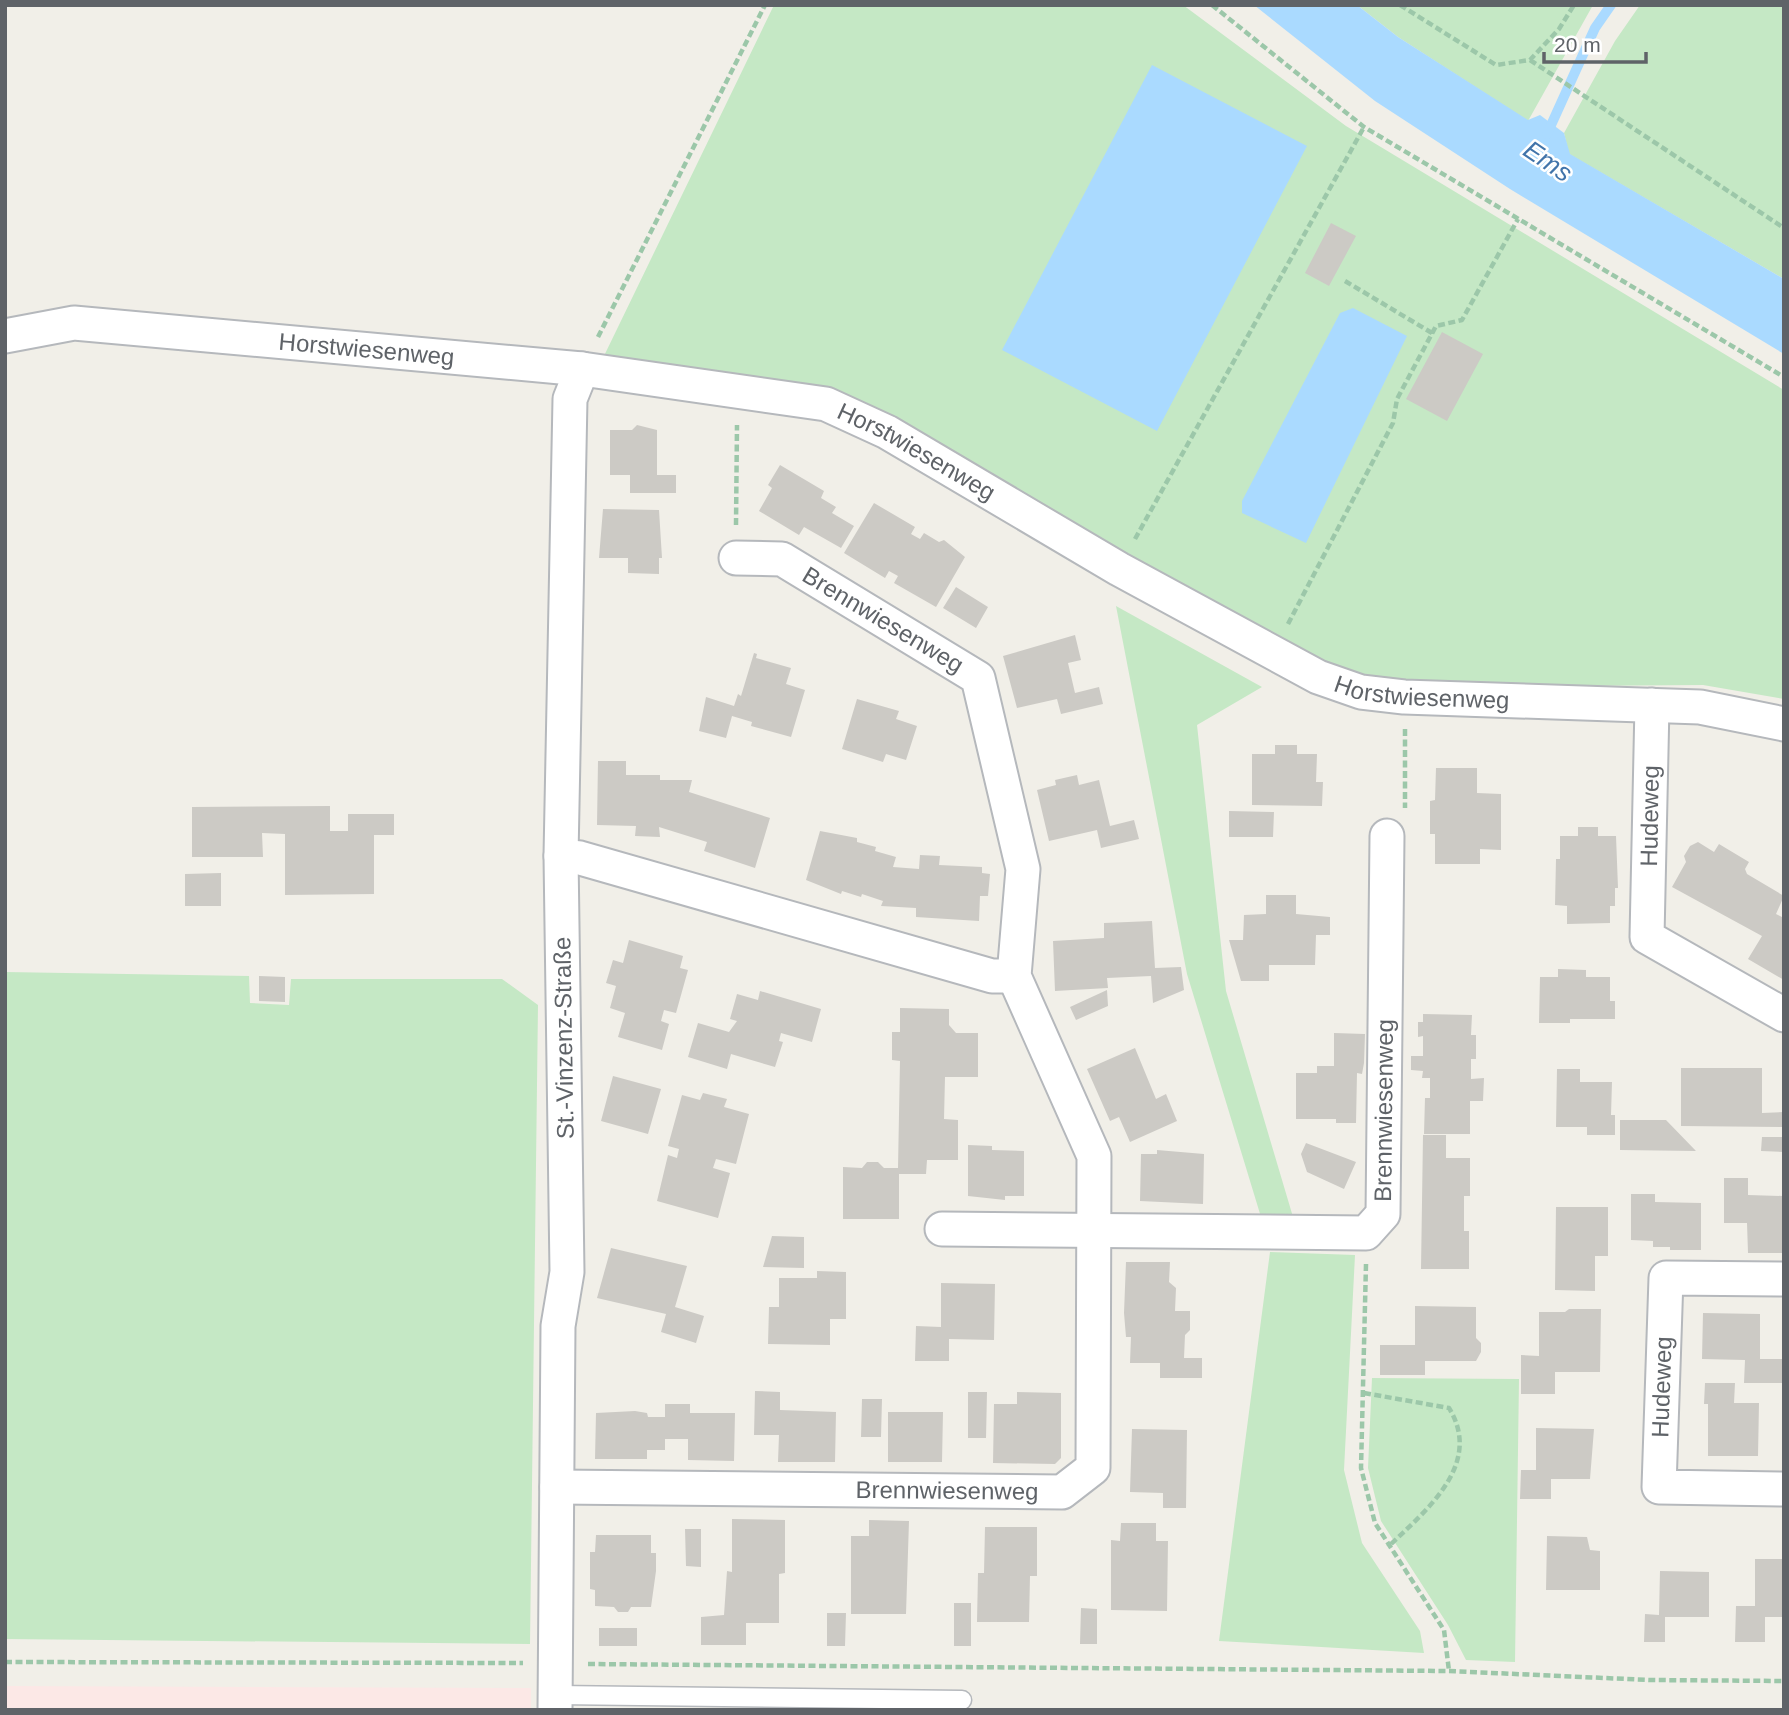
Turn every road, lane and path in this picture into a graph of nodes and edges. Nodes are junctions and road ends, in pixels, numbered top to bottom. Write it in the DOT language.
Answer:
graph roads {
  1 [pos="765,5"];
  2 [pos="1212,5"];
  3 [pos="1400,5"];
  4 [pos="1574,5"];
  5 [pos="1530,60"];
  6 [pos="1364,127"];
  7 [pos="1518,219"];
  8 [pos="1784,228"];
  9 [pos="1345,281"];
  10 [pos="1432,333"];
  11 [pos="5,337"];
  12 [pos="582,369"];
  13 [pos="1784,377"];
  14 [pos="738,389"];
  15 [pos="736,558"];
  16 [pos="1119,569"];
  17 [pos="1273,653"];
  18 [pos="1404,696"];
  19 [pos="1652,705"];
  20 [pos="1784,724"];
  21 [pos="1387,836"];
  22 [pos="562,856"];
  23 [pos="1014,976"];
  24 [pos="1784,1015"];
  25 [pos="942,1229"];
  26 [pos="1095,1230"];
  27 [pos="1366,1233"];
  28 [pos="1784,1279"];
  29 [pos="1364,1394"];
  30 [pos="556,1487"];
  31 [pos="1784,1489"];
  32 [pos="1388,1548"];
  33 [pos="5,1662"];
  34 [pos="1449,1671"];
  35 [pos="1784,1681"];
  36 [pos="556,1690"];
  37 [pos="962,1700"];
  1 -- 12 [label="path"];
  2 -- 6 [label="path"];
  3 -- 5 [label="path"];
  4 -- 5 [label="path"];
  5 -- 8 [label="path"];
  6 -- 7 [label="path"];
  6 -- 16 [label="path"];
  7 -- 10 [label="path"];
  7 -- 13 [label="path"];
  9 -- 10 [label="path"];
  10 -- 17 [label="path"];
  11 -- 12 [label="street, Horstwiesenweg"];
  12 -- 14 [label="street, Horstwiesenweg"];
  12 -- 22 [label="street, St.-Vinzenz-Straße"];
  14 -- 15 [label="path"];
  14 -- 16 [label="street, Horstwiesenweg"];
  15 -- 23 [label="street, Brennwiesenweg"];
  16 -- 17 [label="street, Horstwiesenweg"];
  17 -- 18 [label="street, Horstwiesenweg"];
  18 -- 19 [label="street, Horstwiesenweg"];
  18 -- 21 [label="path"];
  19 -- 20 [label="street, Horstwiesenweg"];
  19 -- 24 [label="street, Hudeweg"];
  21 -- 27 [label="street, Brennwiesenweg"];
  22 -- 23 [label="street"];
  22 -- 30 [label="street, St.-Vinzenz-Straße"];
  23 -- 26 [label="street, Brennwiesenweg"];
  25 -- 26 [label="street, Brennwiesenweg"];
  26 -- 27 [label="street, Brennwiesenweg"];
  26 -- 30 [label="street, Brennwiesenweg"];
  27 -- 29 [label="path"];
  28 -- 31 [label="street, Hudeweg"];
  29 -- 32 [label="path"];
  29 -- 32 [label="path"];
  30 -- 36 [label="street, St.-Vinzenz-Straße"];
  32 -- 34 [label="path"];
  33 -- 36 [label="path"];
  34 -- 35 [label="path"];
  34 -- 36 [label="path"];
  36 -- 37 [label="lane"];
}
